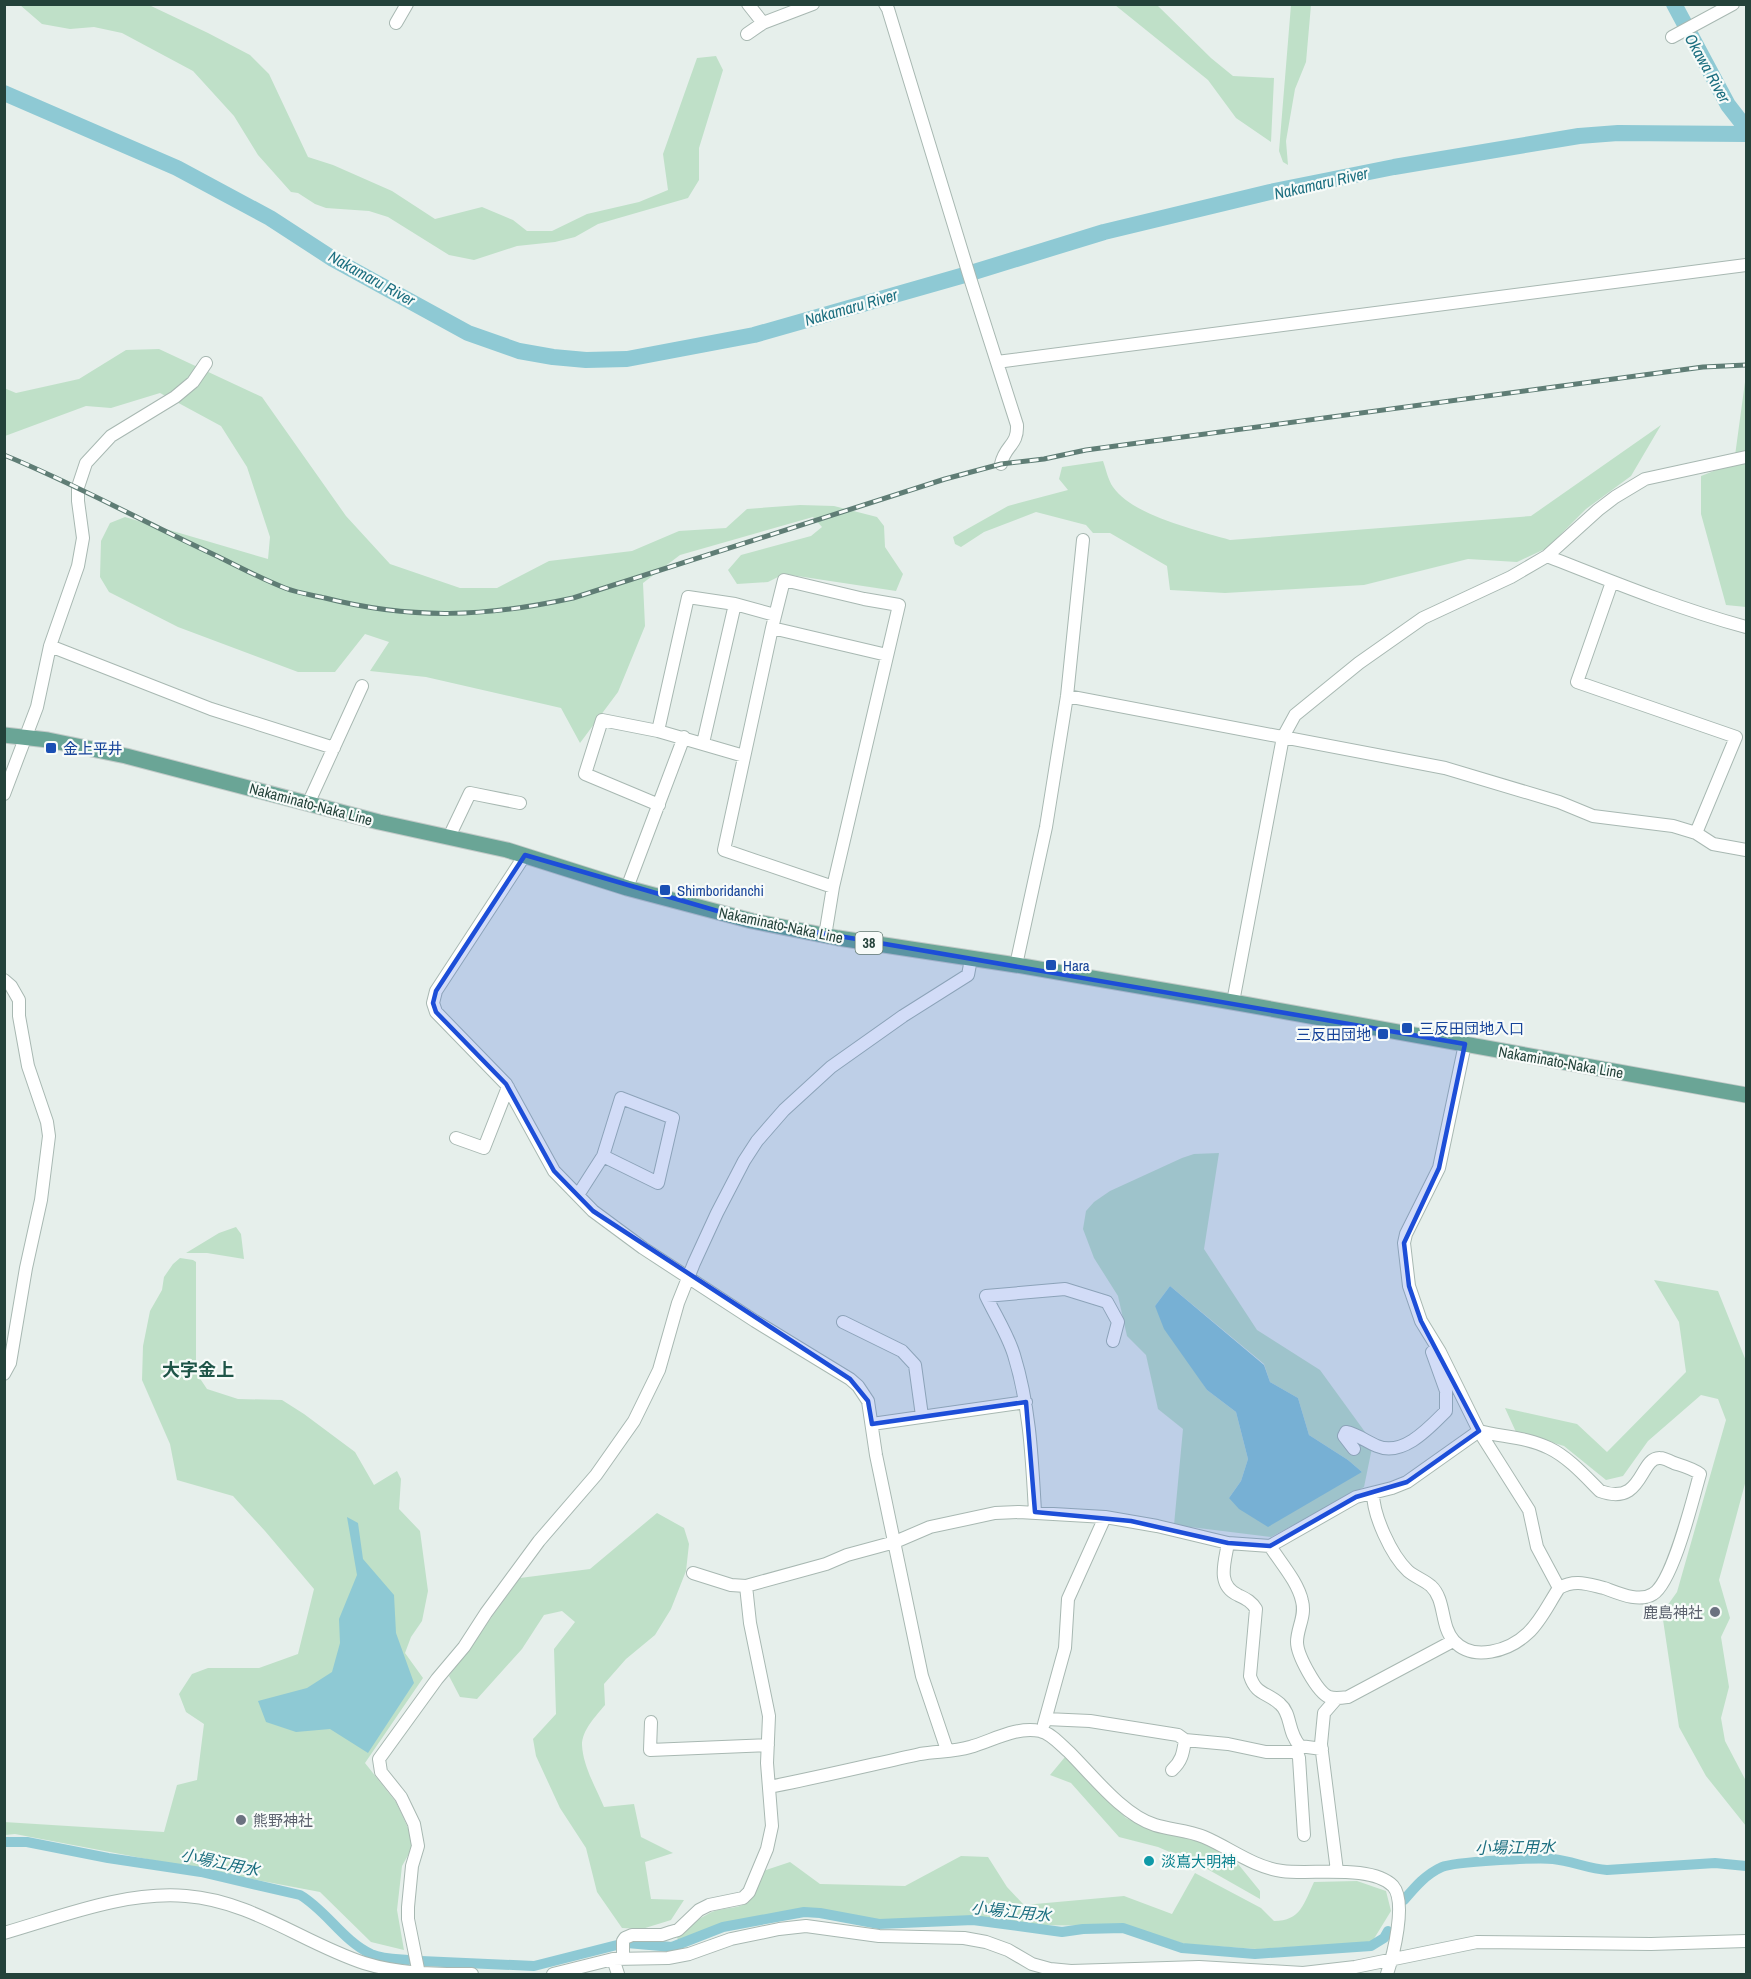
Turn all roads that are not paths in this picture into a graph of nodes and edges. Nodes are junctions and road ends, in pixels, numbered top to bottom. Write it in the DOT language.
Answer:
graph roads {
  1 [pos="407,4"];
  2 [pos="748,4"];
  3 [pos="813,4"];
  4 [pos="885,4"];
  5 [pos="1733,4"];
  6 [pos="396,23"];
  7 [pos="763,23"];
  8 [pos="747,34"];
  9 [pos="1672,37"];
  10 [pos="1746,266"];
  11 [pos="997,362"];
  12 [pos="206,363"];
  13 [pos="1746,457"];
  14 [pos="1001,464"];
  15 [pos="1083,540"];
  16 [pos="1547,556"];
  17 [pos="1612,582"];
  18 [pos="735,604"];
  19 [pos="773,622"];
  20 [pos="1746,627"];
  21 [pos="51,646"];
  22 [pos="887,656"];
  23 [pos="362,686"];
  24 [pos="1067,696"];
  25 [pos="658,730"];
  26 [pos="4,735"];
  27 [pos="24,737"];
  28 [pos="684,737"];
  29 [pos="1283,737"];
  30 [pos="703,743"];
  31 [pos="334,748"];
  32 [pos="744,756"];
  33 [pos="4,794"];
  34 [pos="520,803"];
  35 [pos="308,804"];
  36 [pos="659,805"];
  37 [pos="1696,833"];
  38 [pos="449,837"];
  39 [pos="1746,850"];
  40 [pos="525,855"];
  41 [pos="833,887"];
  42 [pos="627,888"];
  43 [pos="825,936"];
  44 [pos="972,959"];
  45 [pos="1016,965"];
  46 [pos="4,980"];
  47 [pos="1233,1002"];
  48 [pos="1465,1044"];
  49 [pos="508,1087"];
  50 [pos="1746,1095"];
  51 [pos="456,1138"];
  52 [pos="603,1156"];
  53 [pos="578,1196"];
  54 [pos="689,1277"];
  55 [pos="843,1322"];
  56 [pos="1432,1338"];
  57 [pos="1113,1341"];
  58 [pos="4,1374"];
  59 [pos="1026,1402"];
  60 [pos="922,1416"];
  61 [pos="872,1424"];
  62 [pos="1479,1431"];
  63 [pos="1354,1449"];
  64 [pos="1373,1492"];
  65 [pos="1035,1512"];
  66 [pos="1105,1517"];
  67 [pos="895,1542"];
  68 [pos="1227,1543"];
  69 [pos="1270,1546"];
  70 [pos="693,1573"];
  71 [pos="746,1586"];
  72 [pos="1559,1588"];
  73 [pos="1453,1641"];
  74 [pos="1337,1698"];
  75 [pos="651,1722"];
  76 [pos="1044,1725"];
  77 [pos="1185,1740"];
  78 [pos="768,1746"];
  79 [pos="1299,1749"];
  80 [pos="1322,1749"];
  81 [pos="947,1750"];
  82 [pos="1172,1770"];
  83 [pos="769,1787"];
  84 [pos="1304,1835"];
  85 [pos="1337,1871"];
  86 [pos="4,1933"];
  87 [pos="1746,1941"];
  88 [pos="618,1958"];
  89 [pos="1392,1959"];
  90 [pos="592,1969"];
  91 [pos="419,1974"];
  92 [pos="472,1974"];
  93 [pos="553,1974"];
  94 [pos="618,1974"];
  95 [pos="1387,1974"];
  1 -- 6 [label="street"];
  2 -- 7 [label="street"];
  3 -- 7 [label="street"];
  4 -- 11 [label="street"];
  5 -- 9 [label="street"];
  7 -- 8 [label="street"];
  10 -- 11 [label="street"];
  11 -- 14 [label="street"];
  12 -- 21 [label="street"];
  13 -- 16 [label="street"];
  15 -- 24 [label="street"];
  16 -- 17 [label="street"];
  16 -- 29 [label="street"];
  17 -- 20 [label="street"];
  17 -- 37 [label="street"];
  18 -- 19 [label="street"];
  18 -- 25 [label="street"];
  18 -- 30 [label="street"];
  19 -- 22 [label="street"];
  19 -- 22 [label="street"];
  19 -- 32 [label="street"];
  21 -- 27 [label="street"];
  21 -- 31 [label="street"];
  22 -- 41 [label="street"];
  23 -- 31 [label="street"];
  24 -- 29 [label="street"];
  24 -- 45 [label="street"];
  25 -- 28 [label="street"];
  25 -- 36 [label="street"];
  26 -- 27 [label="main road, Nakaminato-Naka Line / 38"];
  27 -- 33 [label="street"];
  27 -- 35 [label="main road, Nakaminato-Naka Line / 38"];
  28 -- 30 [label="street"];
  28 -- 36 [label="street"];
  29 -- 37 [label="street"];
  29 -- 47 [label="street"];
  30 -- 32 [label="street"];
  31 -- 35 [label="street"];
  32 -- 41 [label="street"];
  34 -- 38 [label="street"];
  35 -- 38 [label="main road, Nakaminato-Naka Line / 38"];
  36 -- 42 [label="street"];
  37 -- 39 [label="street"];
  38 -- 40 [label="main road, Nakaminato-Naka Line / 38"];
  40 -- 42 [label="main road, Nakaminato-Naka Line / 38"];
  40 -- 49 [label="street"];
  41 -- 43 [label="street"];
  42 -- 43 [label="main road, Nakaminato-Naka Line / 38"];
  43 -- 44 [label="main road, Nakaminato-Naka Line / 38"];
  44 -- 45 [label="main road, Nakaminato-Naka Line / 38"];
  44 -- 54 [label="street"];
  45 -- 47 [label="main road, Nakaminato-Naka Line / 38"];
  46 -- 58 [label="street"];
  47 -- 48 [label="main road, Nakaminato-Naka Line / 38"];
  48 -- 50 [label="main road, Nakaminato-Naka Line / 38"];
  48 -- 56 [label="street"];
  49 -- 51 [label="street"];
  49 -- 53 [label="street"];
  52 -- 52 [label="street"];
  52 -- 53 [label="street"];
  53 -- 54 [label="street"];
  54 -- 61 [label="street"];
  54 -- 91 [label="street"];
  55 -- 60 [label="street"];
  56 -- 62 [label="street"];
  56 -- 63 [label="street"];
  57 -- 59 [label="street"];
  59 -- 60 [label="street"];
  59 -- 65 [label="street"];
  60 -- 61 [label="street"];
  61 -- 67 [label="street"];
  62 -- 64 [label="street"];
  62 -- 72 [label="street"];
  62 -- 72 [label="street"];
  64 -- 69 [label="street"];
  64 -- 73 [label="street"];
  65 -- 66 [label="street"];
  65 -- 67 [label="street"];
  66 -- 68 [label="street"];
  66 -- 76 [label="street"];
  67 -- 71 [label="street"];
  67 -- 81 [label="street"];
  68 -- 69 [label="street"];
  68 -- 79 [label="street"];
  69 -- 74 [label="street"];
  70 -- 71 [label="street"];
  71 -- 78 [label="street"];
  72 -- 73 [label="street"];
  73 -- 74 [label="street"];
  74 -- 80 [label="street"];
  75 -- 78 [label="street"];
  76 -- 77 [label="street"];
  76 -- 81 [label="street"];
  76 -- 85 [label="street"];
  77 -- 79 [label="street"];
  77 -- 82 [label="street"];
  78 -- 83 [label="street"];
  79 -- 80 [label="street"];
  79 -- 84 [label="street"];
  80 -- 85 [label="street"];
  81 -- 83 [label="street"];
  83 -- 88 [label="street"];
  85 -- 89 [label="street"];
  86 -- 91 [label="street"];
  87 -- 89 [label="street"];
  88 -- 89 [label="street"];
  88 -- 90 [label="street"];
  88 -- 94 [label="street"];
  89 -- 95 [label="street"];
  90 -- 93 [label="street"];
  91 -- 92 [label="street"];
}
